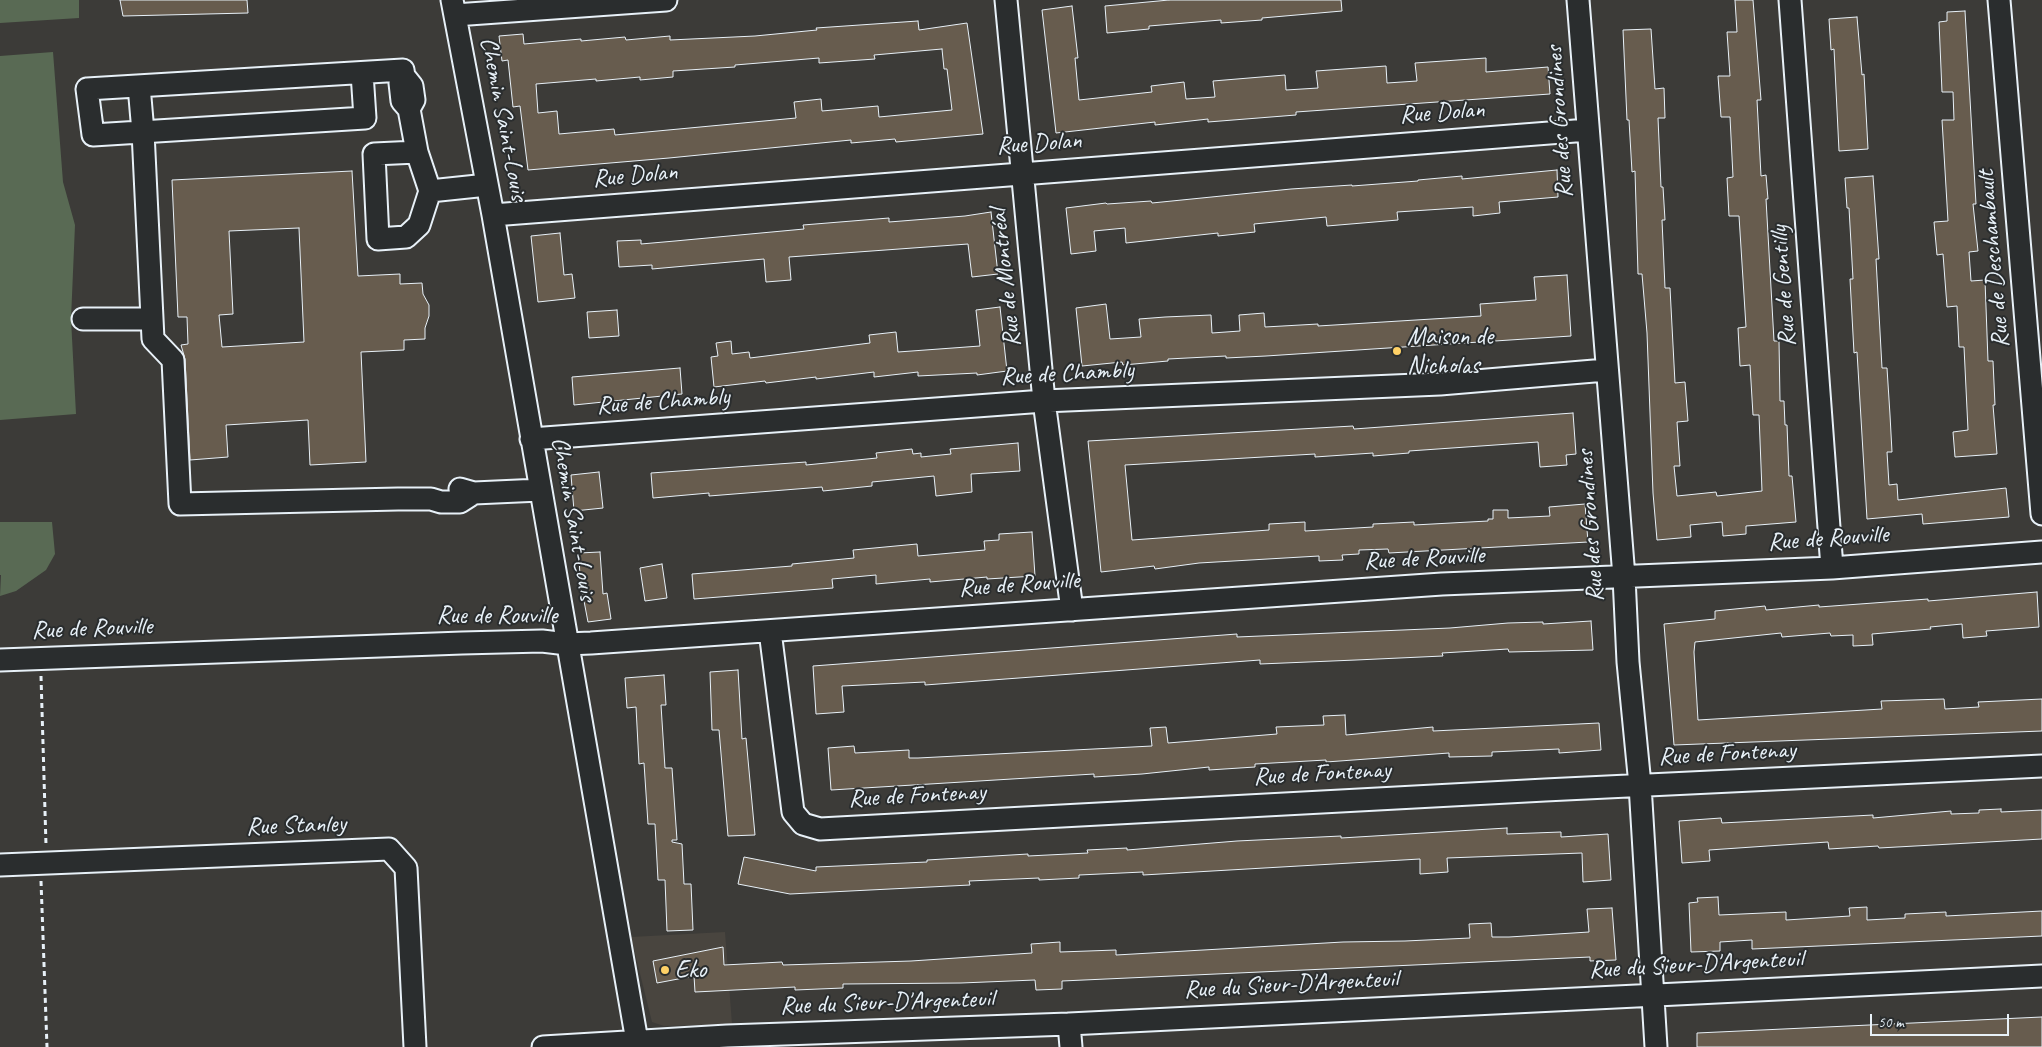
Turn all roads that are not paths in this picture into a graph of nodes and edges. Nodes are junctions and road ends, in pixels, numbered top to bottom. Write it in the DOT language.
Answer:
graph roads {
  1 [pos="666,0"];
  2 [pos="1006,0"];
  3 [pos="1578,0"];
  4 [pos="1790,0"];
  5 [pos="1999,0"];
  6 [pos="454,8"];
  7 [pos="362,73"];
  8 [pos="139,86"];
  9 [pos="1588,130"];
  10 [pos="143,132"];
  11 [pos="417,152"];
  12 [pos="1023,174"];
  13 [pos="487,185"];
  14 [pos="430,191"];
  15 [pos="493,215"];
  16 [pos="83,319"];
  17 [pos="152,319"];
  18 [pos="1606,370"];
  19 [pos="1044,401"];
  20 [pos="531,439"];
  21 [pos="540,490"];
  22 [pos="2042,514"];
  23 [pos="2042,552"];
  24 [pos="1832,568"];
  25 [pos="1624,577"];
  26 [pos="1072,610"];
  27 [pos="770,631"];
  28 [pos="567,644"];
  29 [pos="0,660"];
  30 [pos="2042,766"];
  31 [pos="1640,785"];
  32 [pos="0,865"];
  33 [pos="2042,976"];
  34 [pos="1653,994"];
  35 [pos="1069,1024"];
  36 [pos="727,1042"];
  37 [pos="638,1044"];
  38 [pos="415,1047"];
  39 [pos="543,1047"];
  40 [pos="1071,1047"];
  41 [pos="1656,1047"];
  1 -- 6 [label="street"];
  2 -- 12 [label="street, Rue de Montréal"];
  3 -- 9 [label="street, Rue des Grondines"];
  4 -- 24 [label="street, Rue de Gentilly"];
  5 -- 22 [label="street, Rue de Deschambault"];
  6 -- 13 [label="street, Chemin Saint-Louis"];
  7 -- 8 [label="street"];
  7 -- 10 [label="street"];
  7 -- 11 [label="street"];
  8 -- 10 [label="street"];
  8 -- 10 [label="street"];
  9 -- 12 [label="street, Rue Dolan"];
  9 -- 18 [label="street, Rue des Grondines"];
  10 -- 17 [label="street"];
  11 -- 14 [label="street"];
  11 -- 14 [label="street"];
  12 -- 15 [label="street, Rue Dolan"];
  12 -- 19 [label="street, Rue de Montréal"];
  13 -- 14 [label="street"];
  13 -- 15 [label="street, Chemin Saint-Louis"];
  15 -- 20 [label="street, Chemin Saint-Louis"];
  16 -- 17 [label="street"];
  17 -- 21 [label="street"];
  18 -- 19 [label="street, Rue de Chambly"];
  18 -- 25 [label="street, Rue des Grondines"];
  19 -- 20 [label="street, Rue de Chambly"];
  19 -- 26 [label="street, Rue de Montréal"];
  20 -- 21 [label="street, Chemin Saint-Louis"];
  21 -- 28 [label="street, Chemin Saint-Louis"];
  23 -- 24 [label="street, Rue de Rouville"];
  24 -- 25 [label="street, Rue de Rouville"];
  25 -- 26 [label="street, Rue de Rouville"];
  25 -- 31 [label="street, Rue des Grondines"];
  26 -- 27 [label="street, Rue de Rouville"];
  27 -- 28 [label="street, Rue de Rouville"];
  27 -- 31 [label="street, Rue de Fontenay"];
  28 -- 29 [label="street, Rue de Rouville"];
  28 -- 37 [label="street, Chemin Saint-Louis"];
  30 -- 31 [label="street, Rue de Fontenay"];
  31 -- 34 [label="street, Rue des Grondines"];
  32 -- 38 [label="street, Rue Stanley"];
  33 -- 34 [label="street, Rue du Sieur-D'Argenteuil"];
  34 -- 35 [label="street, Rue du Sieur-D'Argenteuil"];
  34 -- 41 [label="street, Rue des Grondines"];
  35 -- 36 [label="street, Rue du Sieur-D'Argenteuil"];
  35 -- 40 [label="street"];
  36 -- 37 [label="street, Rue du Sieur-D'Argenteuil"];
  37 -- 39 [label="street, Rue du Sieur-D'Argenteuil"];
}
